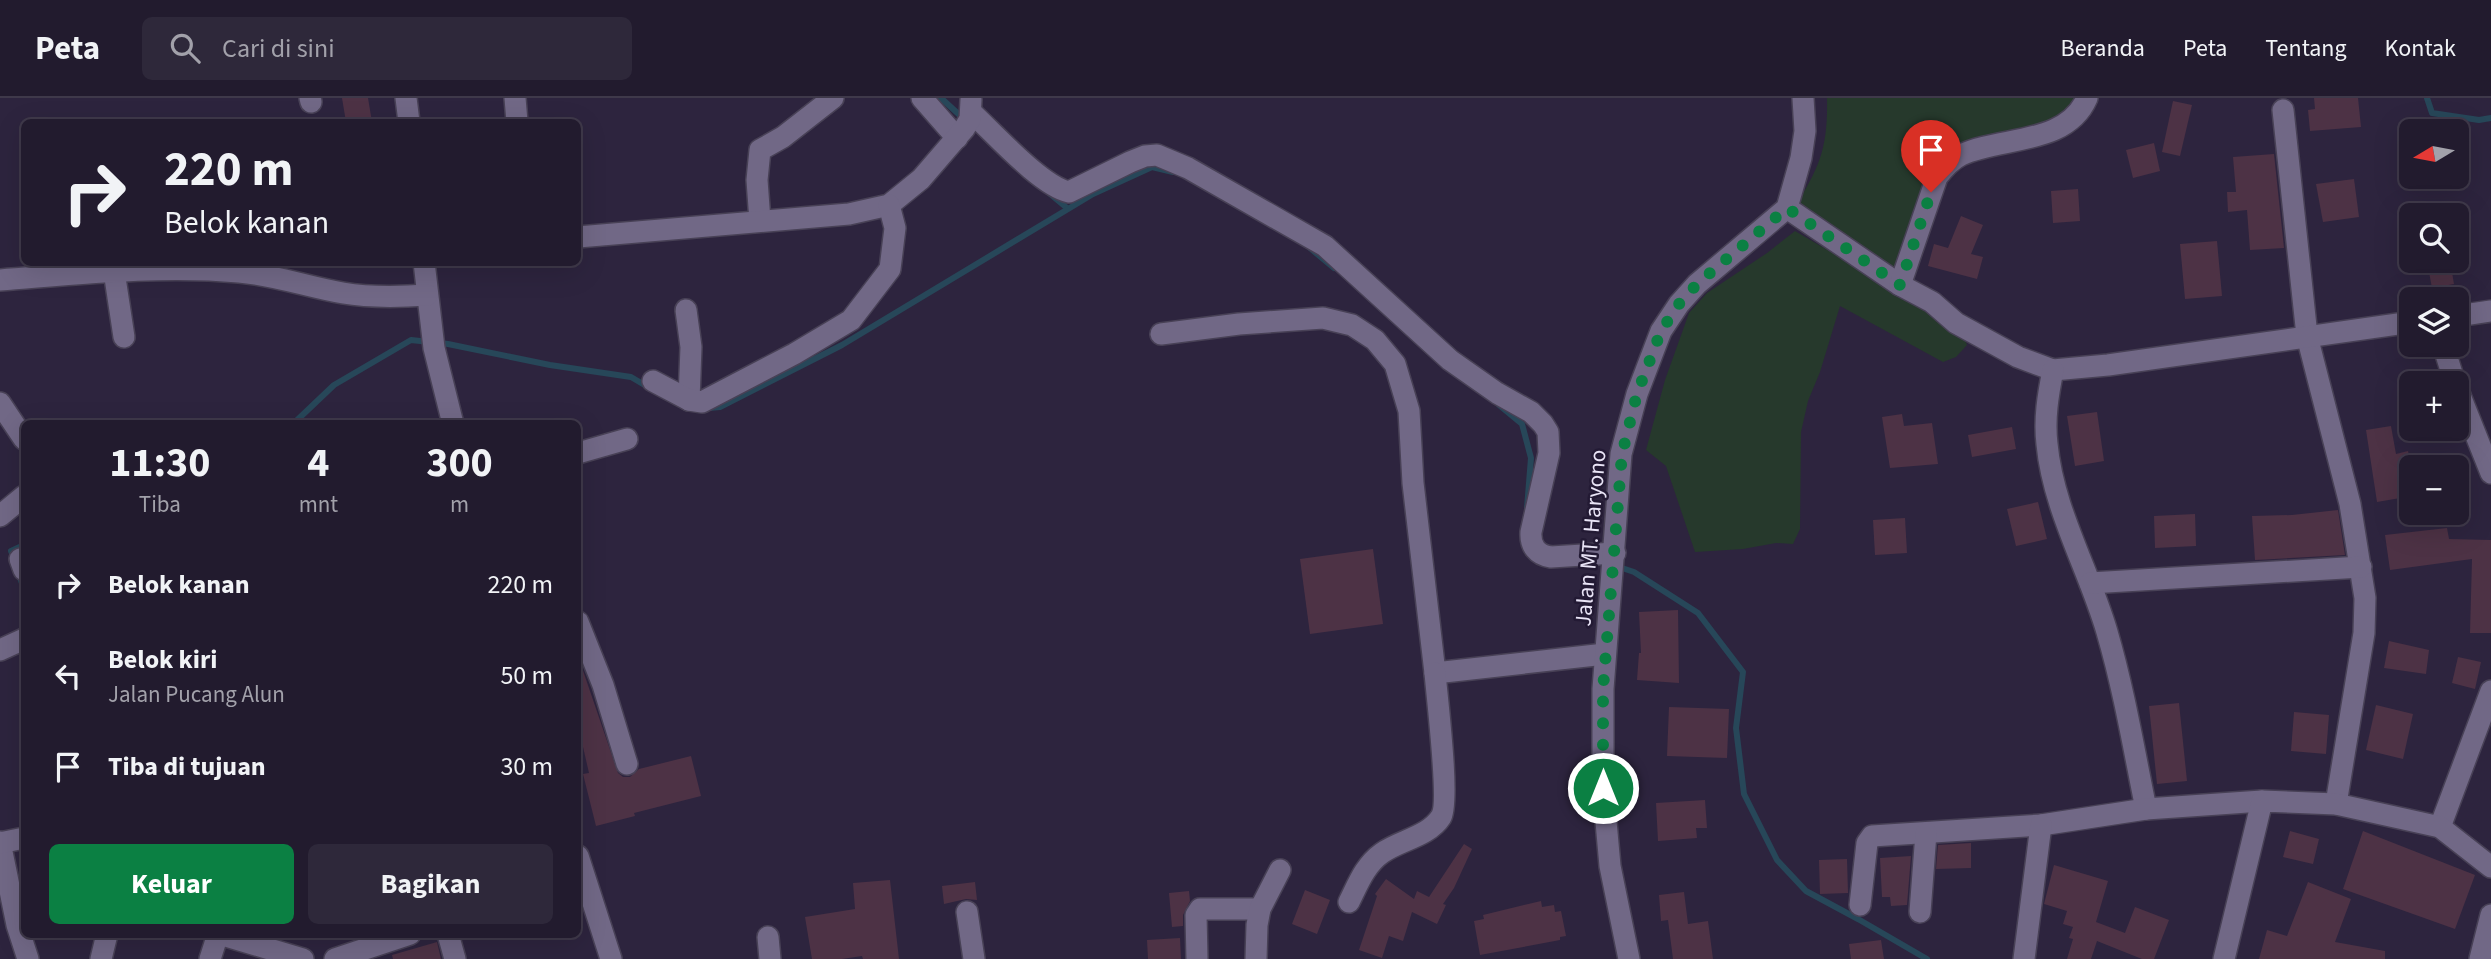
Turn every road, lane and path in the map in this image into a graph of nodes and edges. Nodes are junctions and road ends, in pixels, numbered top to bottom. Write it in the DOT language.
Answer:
graph roads {
  1 [pos="406,98"];
  2 [pos="515,98"];
  3 [pos="833,98"];
  4 [pos="922,98"];
  5 [pos="1803,98"];
  6 [pos="2087,98"];
  7 [pos="2283,110"];
  8 [pos="409,119"];
  9 [pos="517,119"];
  10 [pos="967,119"];
  11 [pos="889,205"];
  12 [pos="1787,208"];
  13 [pos="760,221"];
  14 [pos="581,237"];
  15 [pos="424,266"];
  16 [pos="74,268"];
  17 [pos="114,271"];
  18 [pos="0,280"];
  19 [pos="1900,285"];
  20 [pos="428,295"];
  21 [pos="687,310"];
  22 [pos="2491,311"];
  23 [pos="2469,314"];
  24 [pos="2399,325"];
  25 [pos="1161,334"];
  26 [pos="2307,336"];
  27 [pos="124,337"];
  28 [pos="2053,370"];
  29 [pos="653,381"];
  30 [pos="689,400"];
  31 [pos="0,403"];
  32 [pos="2469,418"];
  33 [pos="452,420"];
  34 [pos="21,434"];
  35 [pos="627,439"];
  36 [pos="581,452"];
  37 [pos="2491,473"];
  38 [pos="21,498"];
  39 [pos="0,516"];
  40 [pos="1615,553"];
  41 [pos="2361,566"];
  42 [pos="2090,583"];
  43 [pos="581,630"];
  44 [pos="21,640"];
  45 [pos="0,650"];
  46 [pos="1605,654"];
  47 [pos="1435,673"];
  48 [pos="2491,691"];
  49 [pos="626,764"];
  50 [pos="2262,801"];
  51 [pos="2336,804"];
  52 [pos="2146,809"];
  53 [pos="2041,825"];
  54 [pos="2440,828"];
  55 [pos="1927,833"];
  56 [pos="21,839"];
  57 [pos="0,843"];
  58 [pos="2491,867"];
  59 [pos="1280,870"];
  60 [pos="581,873"];
  61 [pos="1349,902"];
  62 [pos="1860,905"];
  63 [pos="1260,909"];
  64 [pos="967,912"];
  65 [pos="1920,912"];
  66 [pos="2491,915"];
  67 [pos="21,937"];
  68 [pos="768,937"];
  69 [pos="21,938"];
  70 [pos="106,938"];
  71 [pos="217,938"];
  72 [pos="232,938"];
  73 [pos="398,938"];
  74 [pos="450,938"];
  75 [pos="28,959"];
  76 [pos="101,959"];
  77 [pos="210,959"];
  78 [pos="303,959"];
  79 [pos="334,959"];
  80 [pos="456,959"];
  81 [pos="611,959"];
  82 [pos="770,959"];
  83 [pos="974,959"];
  84 [pos="1197,959"];
  85 [pos="1256,959"];
  86 [pos="1629,959"];
  87 [pos="2024,959"];
  88 [pos="2224,959"];
  89 [pos="2480,959"];
  1 -- 8 [label="street"];
  2 -- 9 [label="street"];
  3 -- 13 [label="street"];
  4 -- 10 [label="street"];
  5 -- 12 [label="street"];
  6 -- 19 [label="street"];
  7 -- 26 [label="street"];
  10 -- 11 [label="street"];
  10 -- 40 [label="street"];
  11 -- 13 [label="street"];
  11 -- 30 [label="street"];
  12 -- 19 [label="street"];
  12 -- 40 [label="street, Jalan MT. Haryono"];
  13 -- 14 [label="street"];
  15 -- 20 [label="street"];
  16 -- 17 [label="street"];
  16 -- 18 [label="street"];
  17 -- 20 [label="street"];
  17 -- 27 [label="street"];
  19 -- 28 [label="street"];
  20 -- 33 [label="street"];
  21 -- 30 [label="street"];
  22 -- 23 [label="street"];
  24 -- 26 [label="street"];
  25 -- 47 [label="street"];
  26 -- 28 [label="street"];
  26 -- 41 [label="street"];
  28 -- 42 [label="street"];
  29 -- 30 [label="street"];
  31 -- 34 [label="street"];
  32 -- 37 [label="street"];
  35 -- 36 [label="street"];
  38 -- 39 [label="street"];
  40 -- 46 [label="street, Jalan MT. Haryono"];
  41 -- 42 [label="street"];
  41 -- 51 [label="street"];
  42 -- 52 [label="street"];
  43 -- 49 [label="street"];
  44 -- 45 [label="street"];
  46 -- 47 [label="street"];
  46 -- 86 [label="street, Jalan MT. Haryono"];
  47 -- 61 [label="street"];
  48 -- 54 [label="street"];
  50 -- 51 [label="street"];
  50 -- 52 [label="street"];
  50 -- 88 [label="street"];
  51 -- 54 [label="street"];
  52 -- 53 [label="street"];
  53 -- 55 [label="street"];
  53 -- 87 [label="street"];
  54 -- 58 [label="street"];
  55 -- 62 [label="street"];
  55 -- 65 [label="street"];
  56 -- 57 [label="street"];
  57 -- 67 [label="street"];
  59 -- 63 [label="street"];
  60 -- 81 [label="street"];
  63 -- 84 [label="street"];
  63 -- 85 [label="street"];
  64 -- 83 [label="street"];
  66 -- 89 [label="street"];
  68 -- 82 [label="street"];
  69 -- 75 [label="street"];
  70 -- 76 [label="street"];
  71 -- 77 [label="street"];
  72 -- 78 [label="street"];
  73 -- 79 [label="street"];
  74 -- 80 [label="street"];
}
